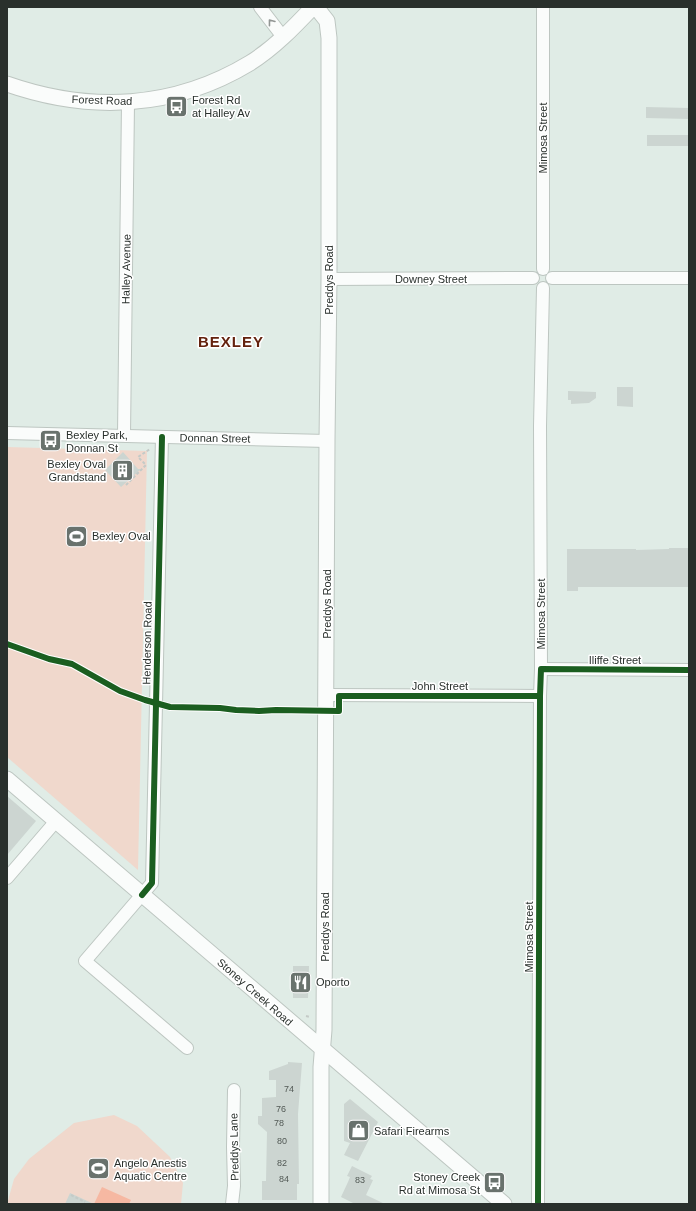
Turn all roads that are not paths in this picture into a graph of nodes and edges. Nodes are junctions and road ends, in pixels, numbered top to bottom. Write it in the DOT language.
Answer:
graph roads {
  1 [pos="260,7"];
  2 [pos="314,7"];
  3 [pos="543,7"];
  4 [pos="283,37"];
  5 [pos="7,84"];
  6 [pos="128,103"];
  7 [pos="543,269"];
  8 [pos="533,278"];
  9 [pos="552,278"];
  10 [pos="689,278"];
  11 [pos="329,279"];
  12 [pos="543,288"];
  13 [pos="7,433"];
  14 [pos="124,435"];
  15 [pos="162,436"];
  16 [pos="327,441"];
  17 [pos="541,670"];
  18 [pos="689,670"];
  19 [pos="326,695"];
  20 [pos="540,696"];
  21 [pos="7,779"];
  22 [pos="56,821"];
  23 [pos="7,878"];
  24 [pos="142,895"];
  25 [pos="187,1048"];
  26 [pos="322,1050"];
  27 [pos="234,1090"];
  28 [pos="232,1204"];
  29 [pos="321,1204"];
  30 [pos="504,1204"];
  31 [pos="538,1204"];
  4 -- 1 [label="street, one-way"];
  2 -- 4 [label="main road, Forest Road"];
  2 -- 11 [label="main road, Preddys Road"];
  3 -- 7 [label="street, Mimosa Street"];
  4 -- 6 [label="main road, Forest Road"];
  5 -- 6 [label="main road, Forest Road"];
  6 -- 14 [label="street, Halley Avenue"];
  7 -- 8 [label="street"];
  7 -- 9 [label="street"];
  8 -- 11 [label="street, Downey Street"];
  8 -- 12 [label="street"];
  9 -- 10 [label="street"];
  9 -- 12 [label="street"];
  11 -- 16 [label="main road, Preddys Road"];
  12 -- 17 [label="street, Mimosa Street"];
  13 -- 14 [label="street, Donnan Street"];
  14 -- 15 [label="street, Donnan Street"];
  15 -- 16 [label="street, Donnan Street"];
  15 -- 24 [label="street, Henderson Road"];
  16 -- 19 [label="main road, Preddys Road"];
  17 -- 18 [label="street, Iliffe Street"];
  17 -- 20 [label="street, Mimosa Street"];
  19 -- 20 [label="street, John Street"];
  19 -- 26 [label="main road, Preddys Road"];
  20 -- 31 [label="street, Mimosa Street"];
  21 -- 22 [label="main road, Stoney Creek Road"];
  22 -- 23 [label="street"];
  22 -- 24 [label="main road, Stoney Creek Road"];
  24 -- 25 [label="street, Henderson Road"];
  24 -- 26 [label="main road, Stoney Creek Road"];
  26 -- 29 [label="main road, Preddys Road"];
  26 -- 30 [label="main road, Stoney Creek Road"];
  27 -- 28 [label="street, Preddys Lane"];
}
